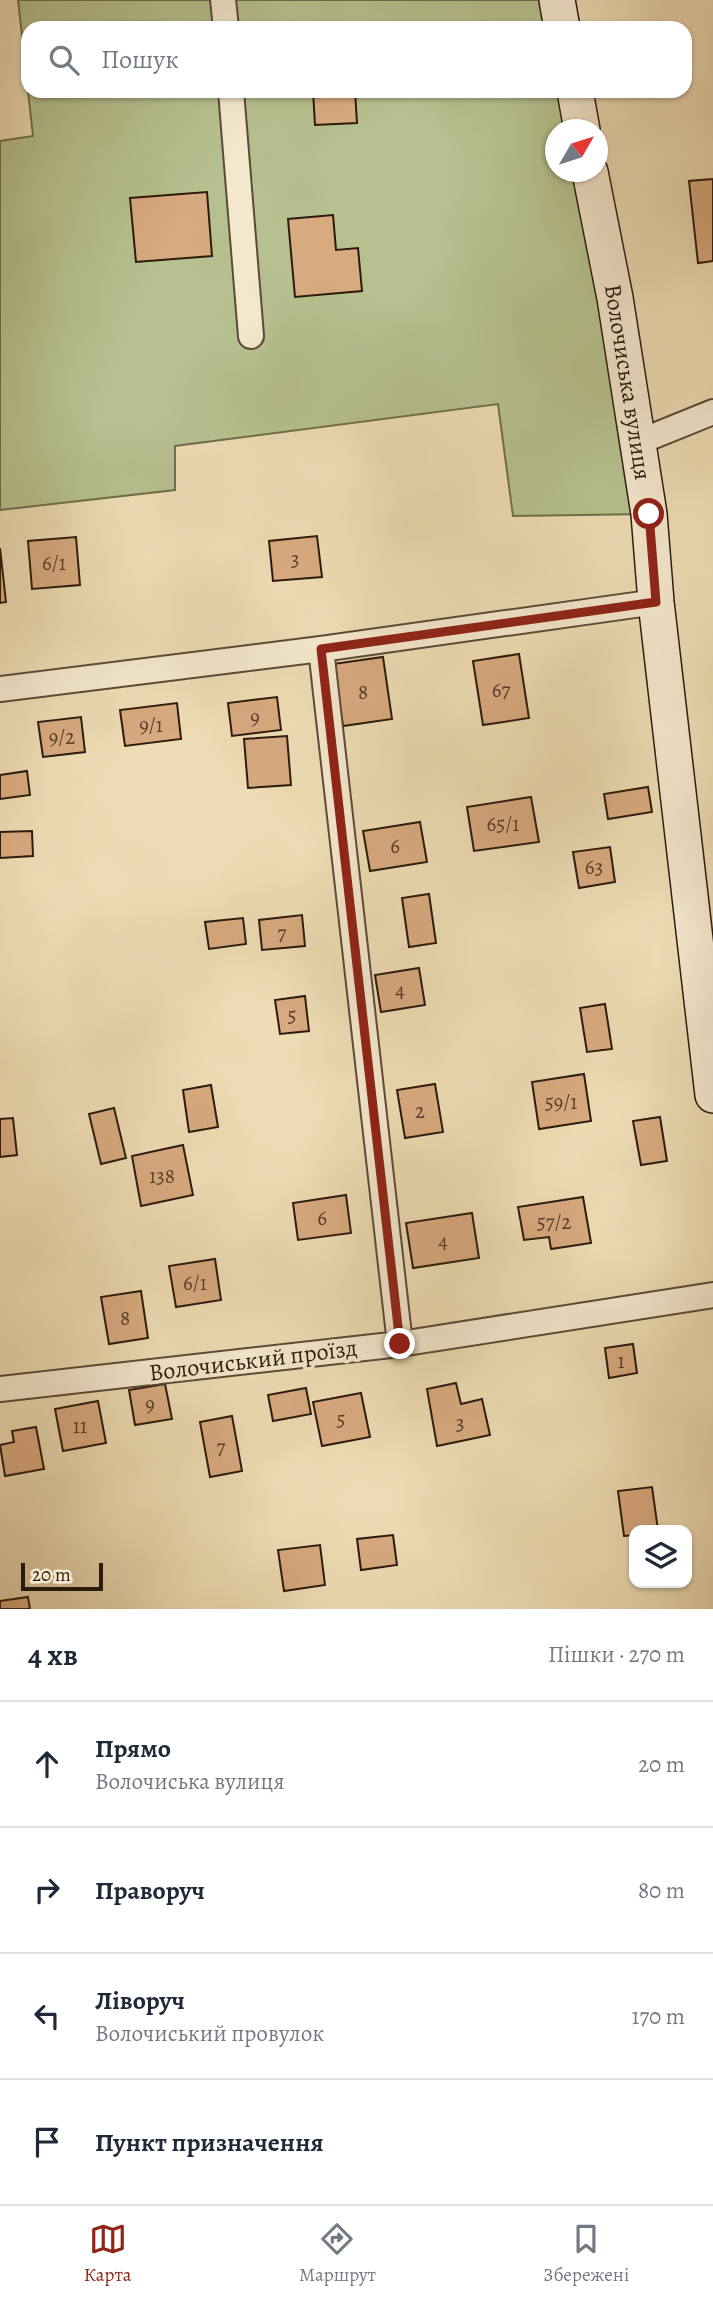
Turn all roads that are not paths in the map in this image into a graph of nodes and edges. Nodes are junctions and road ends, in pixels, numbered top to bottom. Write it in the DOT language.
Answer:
graph roads {
  1 [pos="223,0"];
  2 [pos="557,0"];
  3 [pos="225,21"];
  4 [pos="561,21"];
  5 [pos="232,98"];
  6 [pos="576,98"];
  7 [pos="580,119"];
  8 [pos="592,182"];
  9 [pos="251,337"];
  10 [pos="713,412"];
  11 [pos="639,442"];
  12 [pos="656,602"];
  13 [pos="321,649"];
  14 [pos="0,689"];
  15 [pos="713,1095"];
  16 [pos="713,1295"];
  17 [pos="400,1344"];
  18 [pos="0,1390"];
  1 -- 3 [label="street"];
  2 -- 4 [label="main road"];
  5 -- 9 [label="street"];
  6 -- 7 [label="main road"];
  8 -- 11 [label="main road, Волочиська вулиця"];
  10 -- 11 [label="street"];
  11 -- 12 [label="main road, Волочиська вулиця"];
  12 -- 13 [label="street"];
  12 -- 15 [label="main road, Волочиська вулиця"];
  13 -- 14 [label="street"];
  13 -- 17 [label="street"];
  16 -- 17 [label="street, Волочиський проїзд"];
  17 -- 18 [label="street, Волочиський проїзд"];
}
